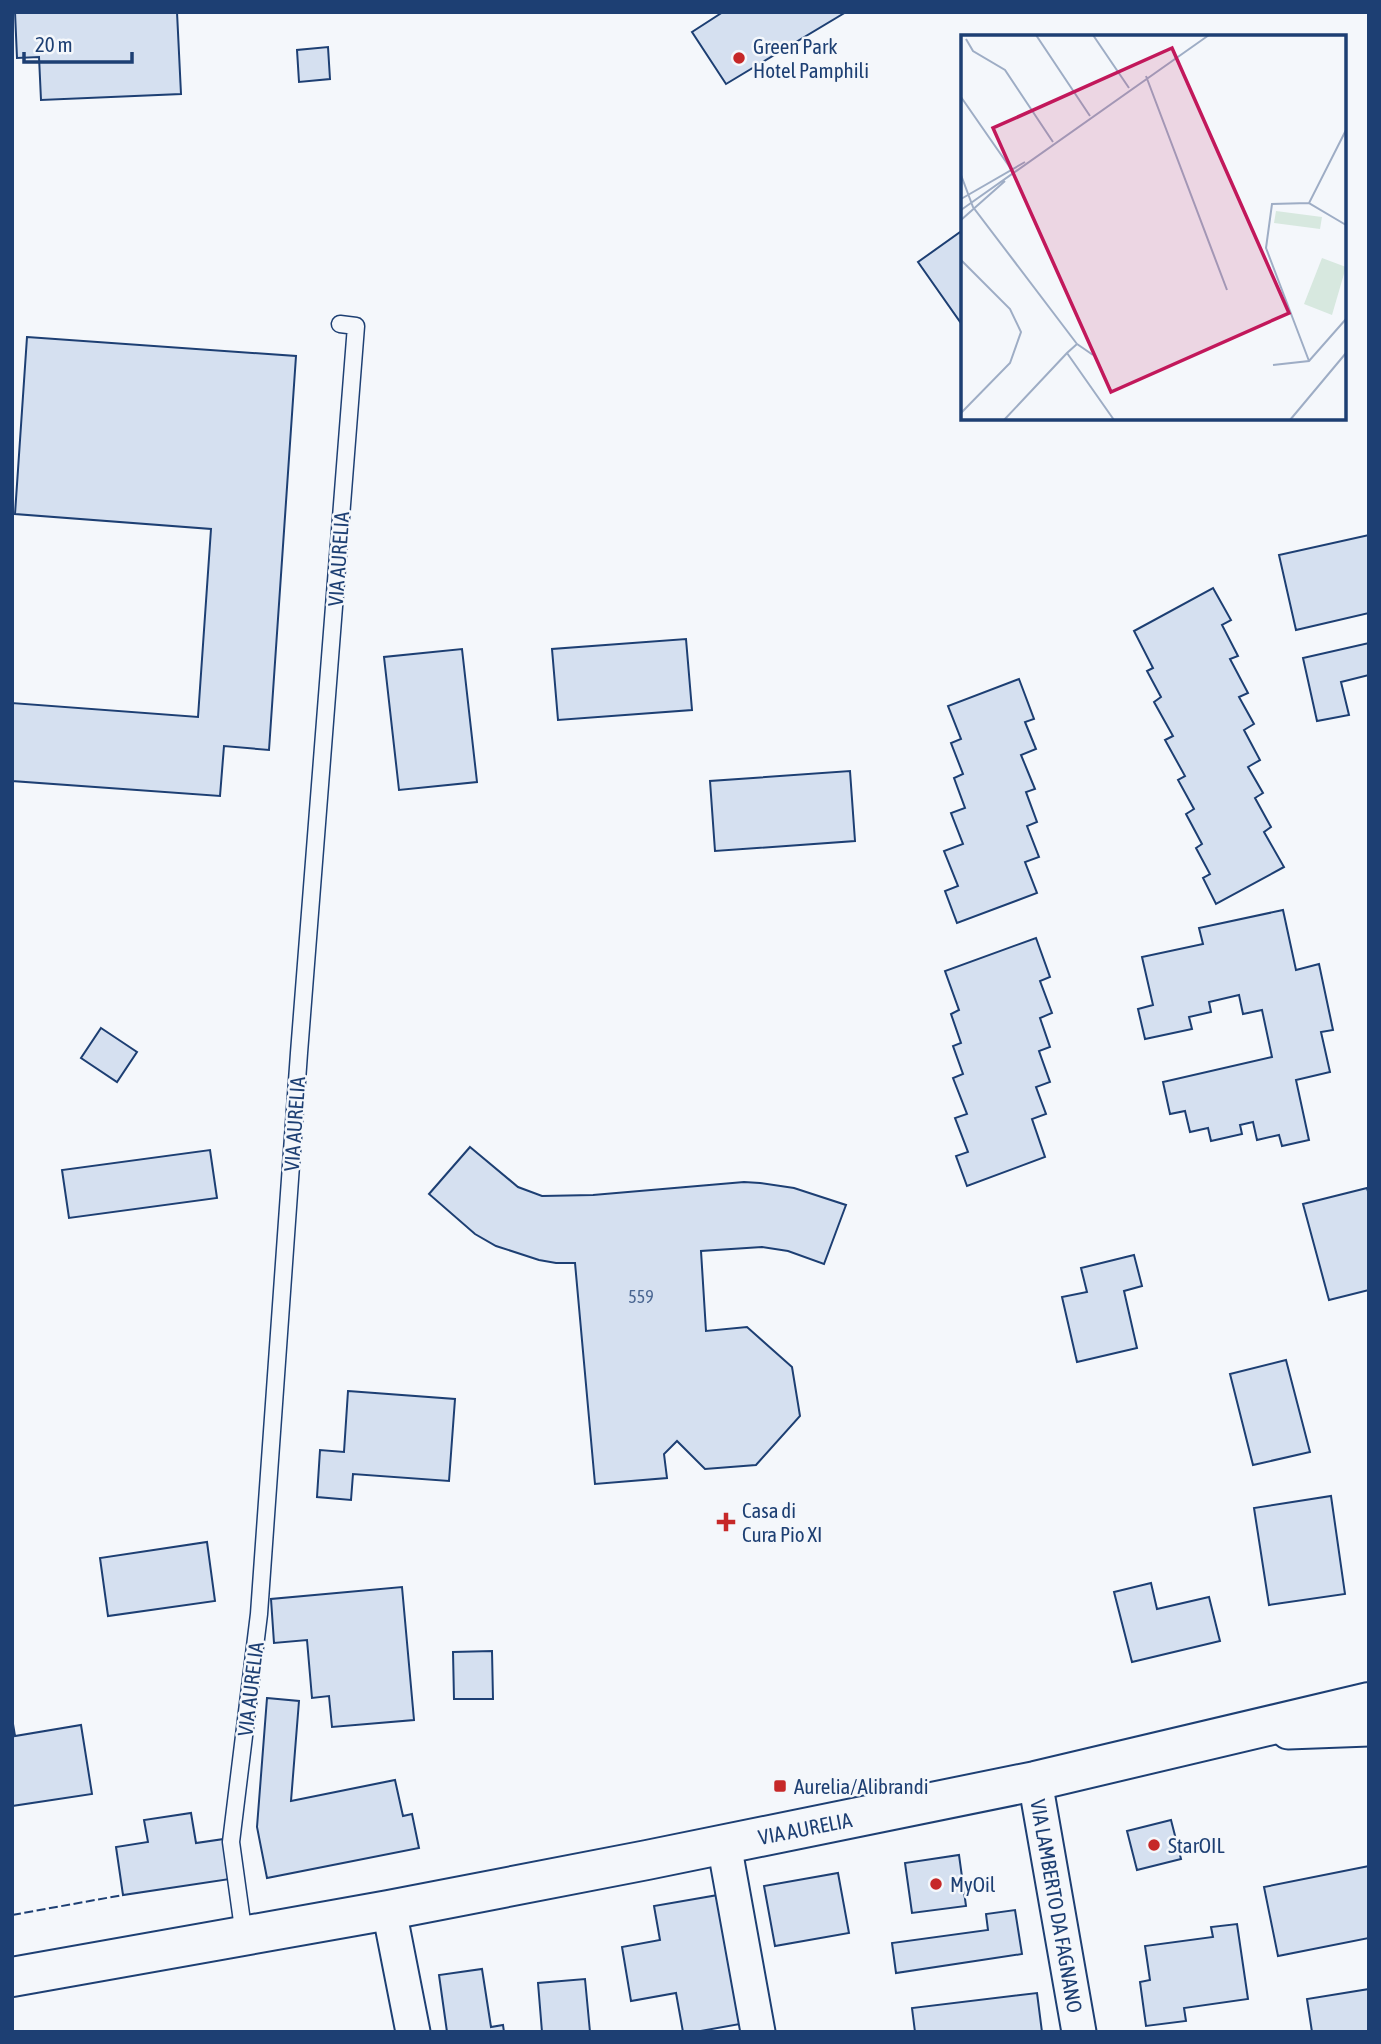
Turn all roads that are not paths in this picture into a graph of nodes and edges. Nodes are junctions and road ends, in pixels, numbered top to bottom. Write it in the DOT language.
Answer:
graph roads {
  1 [pos="340,324"];
  2 [pos="1369,1703"];
  3 [pos="1369,1729"];
  4 [pos="1240,1734"];
  5 [pos="1035,1781"];
  6 [pos="724,1844"];
  7 [pos="388,1910"];
  8 [pos="244,1936"];
  9 [pos="12,1977"];
  10 [pos="413,2032"];
  11 [pos="758,2032"];
  12 [pos="1079,2032"];
  1 -- 8 [label="lane, VIA AURELIA"];
  2 -- 4 [label="main road, VIA AURELIA"];
  3 -- 4 [label="street, VIA AURELIA"];
  4 -- 5 [label="main road, VIA AURELIA"];
  5 -- 6 [label="main road, VIA AURELIA"];
  5 -- 12 [label="street, VIA LAMBERTO DA FAGNANO"];
  6 -- 7 [label="main road, VIA AURELIA"];
  6 -- 11 [label="street"];
  7 -- 8 [label="main road, VIA AURELIA"];
  7 -- 10 [label="street"];
  8 -- 9 [label="main road, VIA AURELIA"];
}
